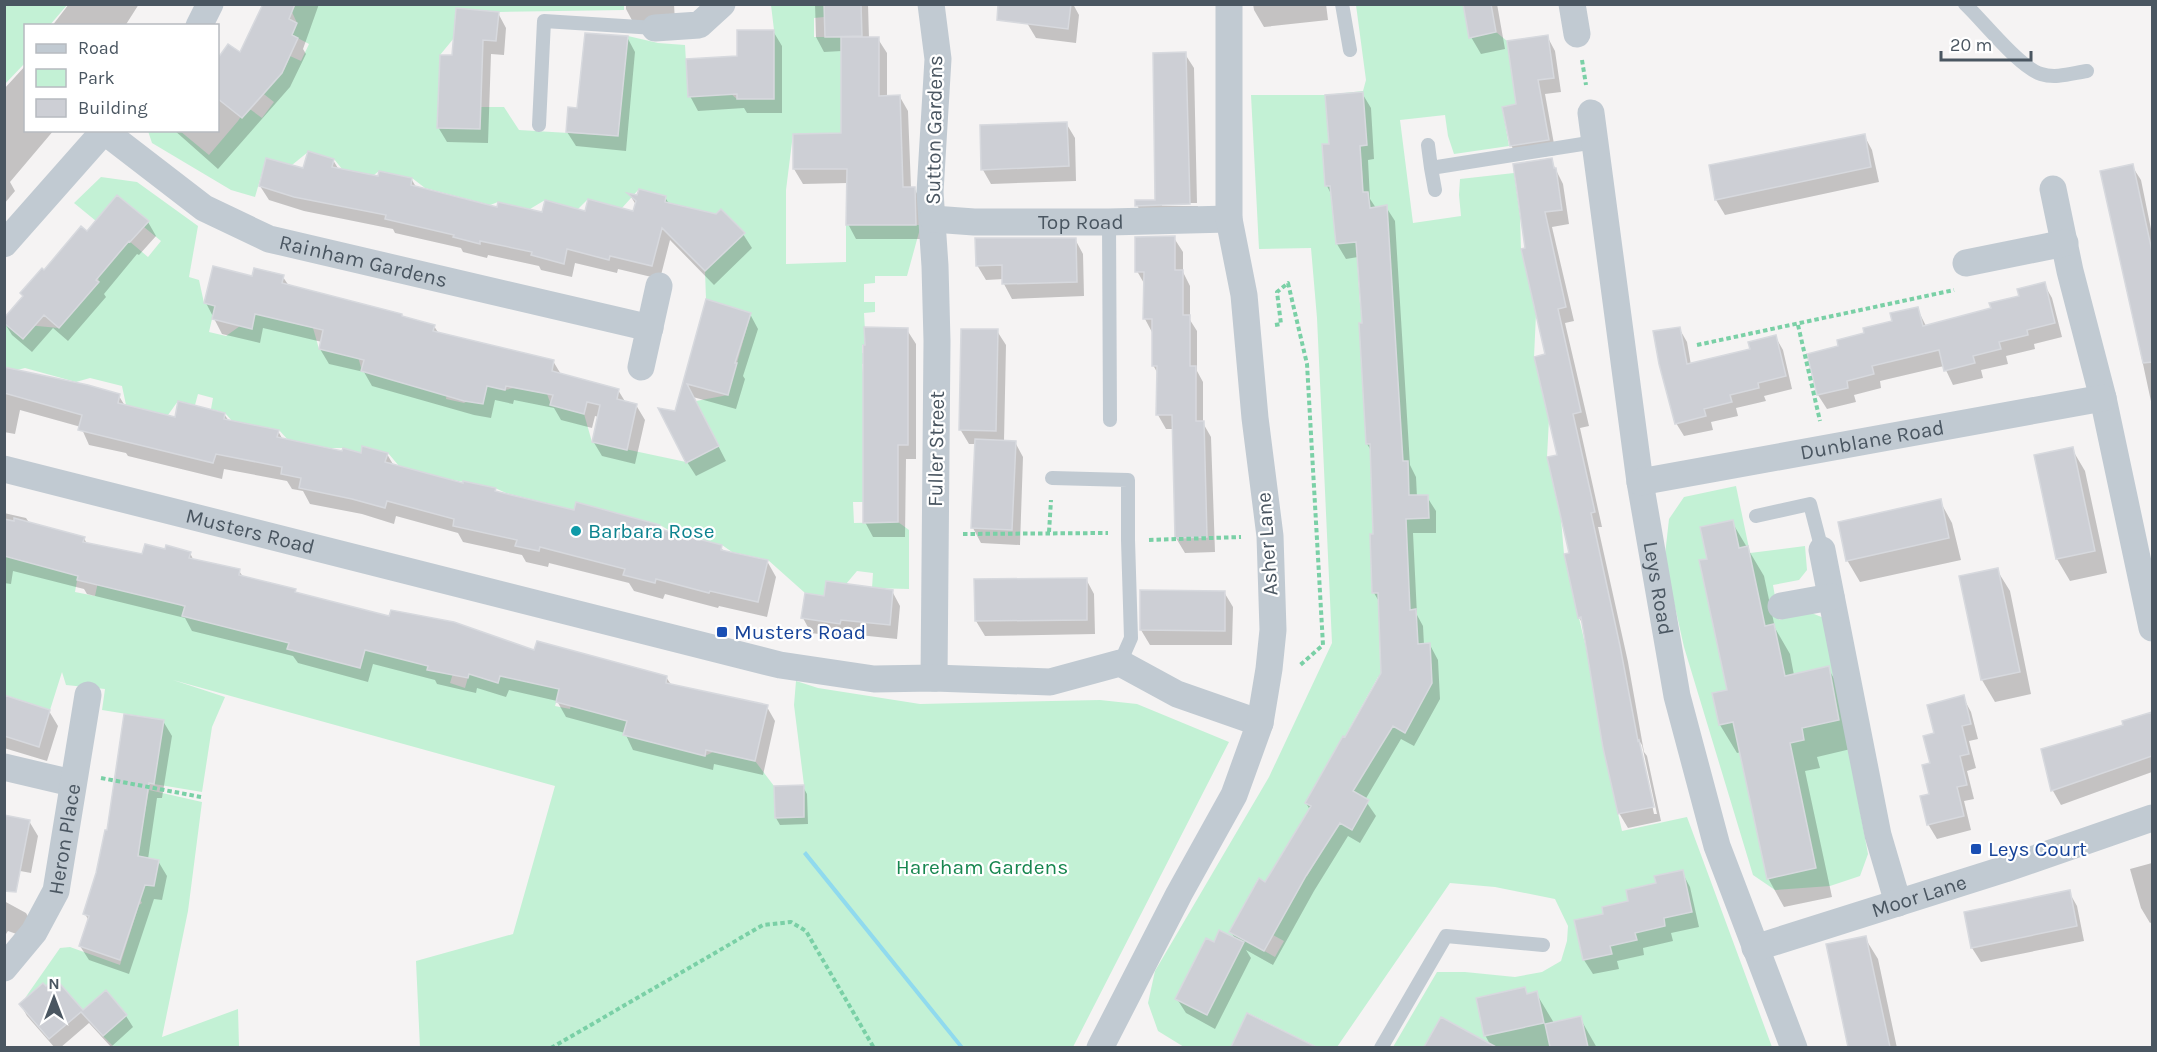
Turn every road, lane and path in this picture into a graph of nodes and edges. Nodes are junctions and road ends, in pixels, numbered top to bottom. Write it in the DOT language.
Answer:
graph roads {
  1 [pos="210,4"];
  2 [pos="722,4"];
  3 [pos="931,4"];
  4 [pos="1229,4"];
  5 [pos="1342,4"];
  6 [pos="1572,4"];
  7 [pos="1965,4"];
  8 [pos="200,24"];
  9 [pos="655,28"];
  10 [pos="1577,34"];
  11 [pos="1350,50"];
  12 [pos="2087,71"];
  13 [pos="1591,112"];
  14 [pos="539,125"];
  15 [pos="102,132"];
  16 [pos="107,132"];
  17 [pos="1595,142"];
  18 [pos="1428,145"];
  19 [pos="1431,168"];
  20 [pos="2053,189"];
  21 [pos="1435,190"];
  22 [pos="933,219"];
  23 [pos="1229,219"];
  24 [pos="1109,222"];
  25 [pos="2065,243"];
  26 [pos="4,244"];
  27 [pos="1966,263"];
  28 [pos="659,286"];
  29 [pos="1958,290"];
  30 [pos="1798,325"];
  31 [pos="650,328"];
  32 [pos="1247,329"];
  33 [pos="1696,345"];
  34 [pos="641,367"];
  35 [pos="2103,398"];
  36 [pos="1110,420"];
  37 [pos="1826,450"];
  38 [pos="4,469"];
  39 [pos="1052,478"];
  40 [pos="1640,482"];
  41 [pos="1756,516"];
  42 [pos="1049,532"];
  43 [pos="935,534"];
  44 [pos="1270,536"];
  45 [pos="1128,537"];
  46 [pos="1822,550"];
  47 [pos="1831,597"];
  48 [pos="1781,606"];
  49 [pos="2152,628"];
  50 [pos="1120,663"];
  51 [pos="1269,669"];
  52 [pos="934,678"];
  53 [pos="88,695"];
  54 [pos="1260,723"];
  55 [pos="8,768"];
  56 [pos="74,778"];
  57 [pos="201,796"];
  58 [pos="2152,818"];
  59 [pos="1898,903"];
  60 [pos="1543,945"];
  61 [pos="1755,948"];
  62 [pos="4,968"];
  63 [pos="1110,1044"];
  64 [pos="551,1047"];
  65 [pos="874,1047"];
  66 [pos="1381,1047"];
  67 [pos="1794,1047"];
  1 -- 8 [label="street"];
  2 -- 9 [label="street"];
  3 -- 22 [label="street, Sutton Gardens"];
  4 -- 23 [label="street, Asher Lane"];
  5 -- 11 [label="lane"];
  6 -- 10 [label="street"];
  7 -- 12 [label="lane"];
  9 -- 14 [label="lane"];
  10 -- 13 [label="path"];
  13 -- 17 [label="street, Leys Road"];
  15 -- 26 [label="street"];
  16 -- 31 [label="street, Rainham Gardens"];
  17 -- 19 [label="lane"];
  17 -- 40 [label="street, Leys Road"];
  18 -- 19 [label="lane"];
  19 -- 21 [label="lane"];
  20 -- 25 [label="street"];
  22 -- 24 [label="street, Top Road"];
  22 -- 43 [label="street, Fuller Street"];
  23 -- 24 [label="street, Top Road"];
  23 -- 32 [label="street, Asher Lane"];
  24 -- 36 [label="lane"];
  25 -- 27 [label="street"];
  25 -- 35 [label="street"];
  28 -- 31 [label="street"];
  29 -- 30 [label="path"];
  30 -- 33 [label="path"];
  30 -- 37 [label="path"];
  31 -- 34 [label="street"];
  32 -- 44 [label="street, Asher Lane"];
  32 -- 51 [label="path"];
  35 -- 37 [label="street, Dunblane Road"];
  35 -- 49 [label="street"];
  37 -- 40 [label="street, Dunblane Road"];
  38 -- 52 [label="street, Musters Road"];
  39 -- 42 [label="path"];
  39 -- 45 [label="lane"];
  40 -- 61 [label="street, Leys Road"];
  41 -- 46 [label="lane"];
  42 -- 43 [label="path"];
  42 -- 45 [label="path"];
  43 -- 52 [label="street, Fuller Street"];
  44 -- 45 [label="path"];
  44 -- 51 [label="street, Asher Lane"];
  45 -- 50 [label="lane"];
  46 -- 47 [label="street"];
  47 -- 48 [label="street"];
  47 -- 59 [label="street"];
  50 -- 52 [label="street, Musters Road"];
  50 -- 54 [label="street"];
  51 -- 54 [label="street, Asher Lane"];
  53 -- 56 [label="street, Heron Place"];
  54 -- 63 [label="street, Asher Lane"];
  55 -- 56 [label="street"];
  56 -- 57 [label="path"];
  56 -- 62 [label="street, Heron Place"];
  58 -- 59 [label="street, Moor Lane"];
  59 -- 61 [label="street, Moor Lane"];
  60 -- 66 [label="lane"];
  61 -- 67 [label="street, Leys Road"];
  64 -- 65 [label="path"];
}
